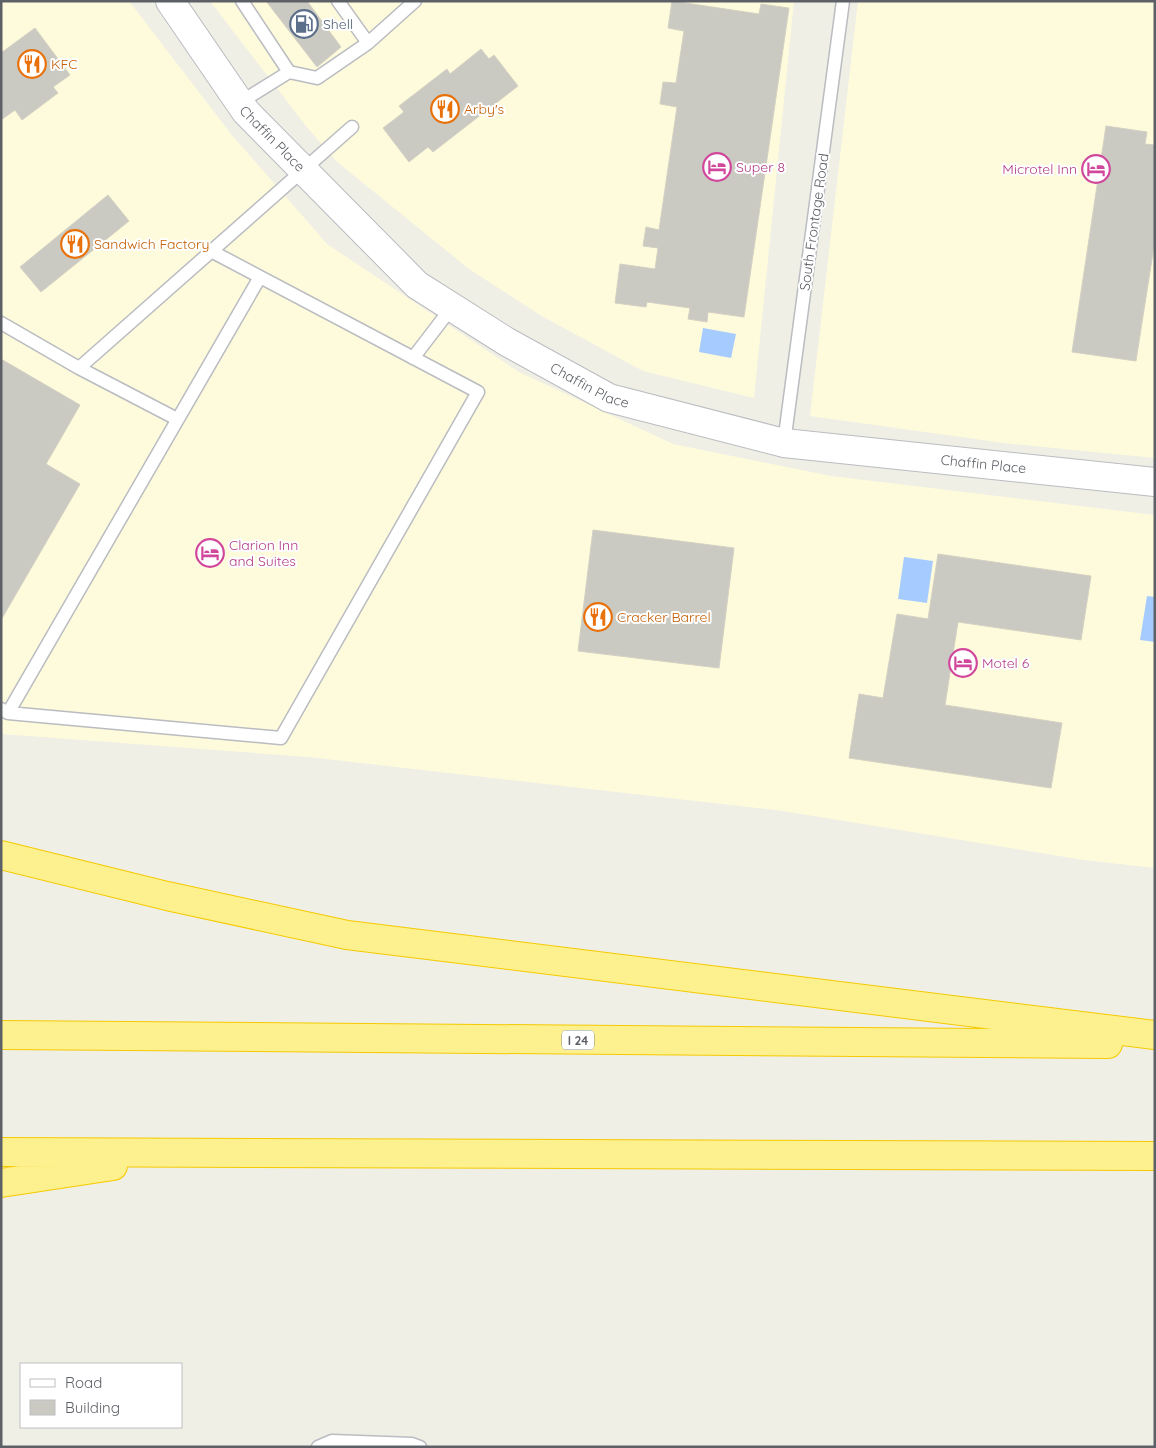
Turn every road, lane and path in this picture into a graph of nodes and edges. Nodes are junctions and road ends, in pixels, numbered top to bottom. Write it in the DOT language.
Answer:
graph roads {
  1 [pos="170,1"];
  2 [pos="242,1"];
  3 [pos="338,1"];
  4 [pos="415,1"];
  5 [pos="844,1"];
  6 [pos="368,43"];
  7 [pos="289,72"];
  8 [pos="240,103"];
  9 [pos="352,127"];
  10 [pos="303,170"];
  11 [pos="211,251"];
  12 [pos="260,277"];
  13 [pos="452,307"];
  14 [pos="1,323"];
  15 [pos="413,358"];
  16 [pos="79,368"];
  17 [pos="176,419"];
  18 [pos="784,443"];
  19 [pos="1155,482"];
  20 [pos="5,711"];
  21 [pos="1,855"];
  22 [pos="1,1035"];
  23 [pos="1155,1035"];
  24 [pos="1155,1045"];
  25 [pos="1,1152"];
  26 [pos="195,1154"];
  27 [pos="1155,1156"];
  28 [pos="1,1183"];
  29 [pos="318,1447"];
  30 [pos="420,1447"];
  1 -- 8 [label="street, Chaffin Place"];
  2 -- 7 [label="lane"];
  3 -- 6 [label="lane"];
  4 -- 6 [label="lane"];
  5 -- 18 [label="lane, South Frontage Road"];
  6 -- 7 [label="lane"];
  7 -- 8 [label="lane"];
  8 -- 10 [label="street, Chaffin Place"];
  9 -- 10 [label="lane"];
  10 -- 11 [label="lane"];
  10 -- 13 [label="street, Chaffin Place"];
  11 -- 12 [label="lane"];
  11 -- 16 [label="lane"];
  12 -- 15 [label="lane"];
  12 -- 17 [label="lane"];
  13 -- 15 [label="lane"];
  13 -- 18 [label="street, Chaffin Place"];
  14 -- 16 [label="lane"];
  15 -- 20 [label="lane"];
  16 -- 17 [label="lane"];
  17 -- 20 [label="lane"];
  18 -- 19 [label="street, Chaffin Place"];
  21 -- 23 [label="highway"];
  22 -- 24 [label="highway, I 24"];
  25 -- 26 [label="highway"];
  26 -- 27 [label="highway"];
  26 -- 28 [label="highway"];
  29 -- 30 [label="lane"];
}
